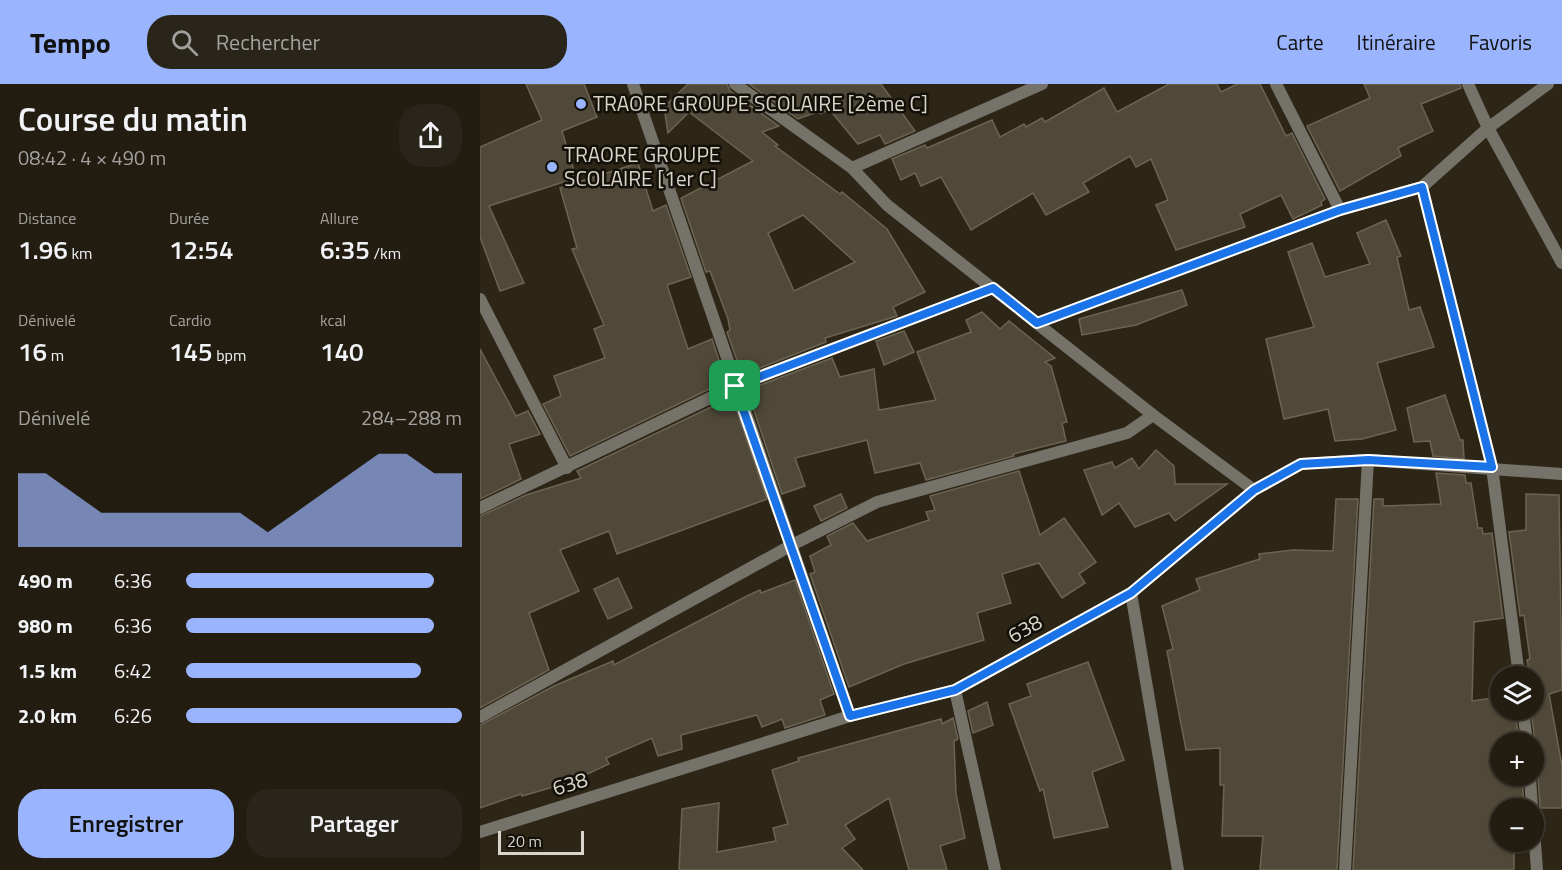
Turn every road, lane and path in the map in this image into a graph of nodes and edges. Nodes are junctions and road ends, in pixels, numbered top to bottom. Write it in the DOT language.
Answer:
graph roads {
  1 [pos="633,84"];
  2 [pos="735,84"];
  3 [pos="1042,84"];
  4 [pos="1275,84"];
  5 [pos="1468,84"];
  6 [pos="1548,84"];
  7 [pos="1025,87"];
  8 [pos="1488,128"];
  9 [pos="852,168"];
  10 [pos="1422,187"];
  11 [pos="1340,210"];
  12 [pos="1562,263"];
  13 [pos="993,288"];
  14 [pos="480,299"];
  15 [pos="1037,323"];
  16 [pos="735,386"];
  17 [pos="1153,415"];
  18 [pos="1368,460"];
  19 [pos="1492,467"];
  20 [pos="567,468"];
  21 [pos="1562,474"];
  22 [pos="1254,490"];
  23 [pos="480,508"];
  24 [pos="792,545"];
  25 [pos="1131,593"];
  26 [pos="1518,666"];
  27 [pos="955,690"];
  28 [pos="850,716"];
  29 [pos="480,717"];
  30 [pos="480,832"];
  31 [pos="1536,852"];
  32 [pos="995,870"];
  33 [pos="1178,870"];
  34 [pos="1345,870"];
  35 [pos="1537,870"];
  1 -- 16 [label="street"];
  2 -- 9 [label="street"];
  3 -- 7 [label="street"];
  4 -- 11 [label="street"];
  5 -- 8 [label="street"];
  6 -- 8 [label="street"];
  7 -- 9 [label="street"];
  8 -- 10 [label="street"];
  8 -- 12 [label="street"];
  9 -- 13 [label="street"];
  10 -- 11 [label="street"];
  10 -- 19 [label="street"];
  11 -- 15 [label="street"];
  13 -- 15 [label="street"];
  13 -- 16 [label="street"];
  14 -- 20 [label="street"];
  15 -- 17 [label="street"];
  16 -- 20 [label="street"];
  16 -- 24 [label="street"];
  17 -- 22 [label="street"];
  17 -- 24 [label="street"];
  18 -- 19 [label="street, 638"];
  18 -- 22 [label="street, 638"];
  18 -- 34 [label="street"];
  19 -- 21 [label="street, 638"];
  19 -- 26 [label="street"];
  20 -- 23 [label="street"];
  22 -- 25 [label="street, 638"];
  24 -- 28 [label="street"];
  24 -- 29 [label="street"];
  25 -- 27 [label="street, 638"];
  25 -- 33 [label="street"];
  27 -- 28 [label="street, 638"];
  27 -- 32 [label="street"];
  28 -- 30 [label="street, 638"];
  31 -- 35 [label="street"];
}
